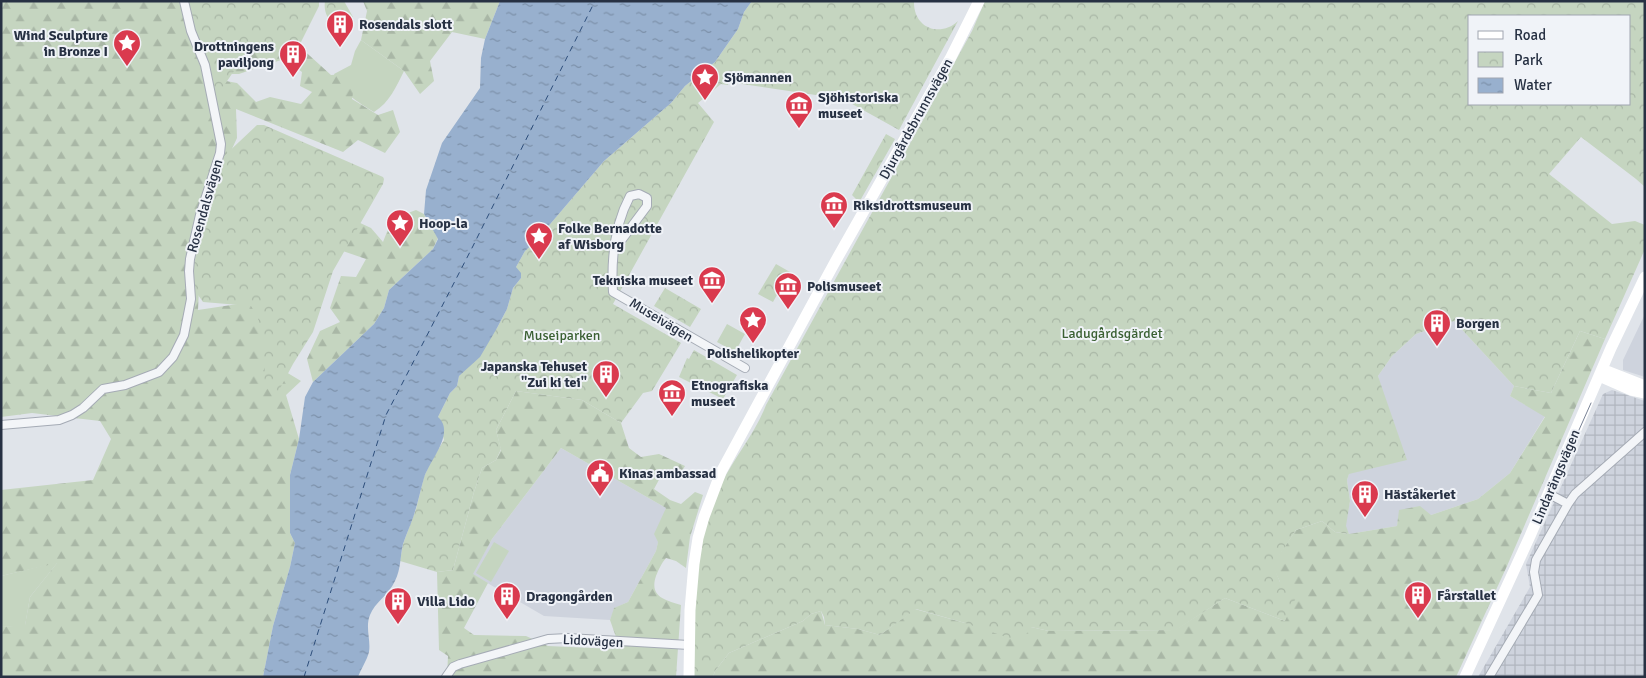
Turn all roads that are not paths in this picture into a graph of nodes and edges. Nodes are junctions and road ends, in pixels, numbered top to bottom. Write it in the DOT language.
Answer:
graph roads {
  1 [pos="184,1"];
  2 [pos="979,1"];
  3 [pos="614,250"];
  4 [pos="1645,277"];
  5 [pos="745,368"];
  6 [pos="1601,373"];
  7 [pos="1645,386"];
  8 [pos="1645,394"];
  9 [pos="1,425"];
  10 [pos="1645,432"];
  11 [pos="1549,494"];
  12 [pos="1568,504"];
  13 [pos="689,645"];
  14 [pos="446,677"];
  15 [pos="689,677"];
  16 [pos="1465,677"];
  17 [pos="1489,677"];
  1 -- 9 [label="street, Rosendalsvägen"];
  2 -- 13 [label="street, Djurgårdsbrunnsvägen"];
  3 -- 3 [label="street, Museivägen"];
  3 -- 5 [label="street, Museivägen"];
  4 -- 6 [label="street, Lindarängsvägen"];
  6 -- 7 [label="street"];
  6 -- 8 [label="street"];
  6 -- 11 [label="street, Lindarängsvägen"];
  10 -- 12 [label="street"];
  11 -- 12 [label="street"];
  11 -- 16 [label="street, Lindarängsvägen"];
  12 -- 17 [label="street"];
  13 -- 14 [label="street, Lidovägen"];
  13 -- 15 [label="street, Djurgårdsbrunnsvägen"];
}
